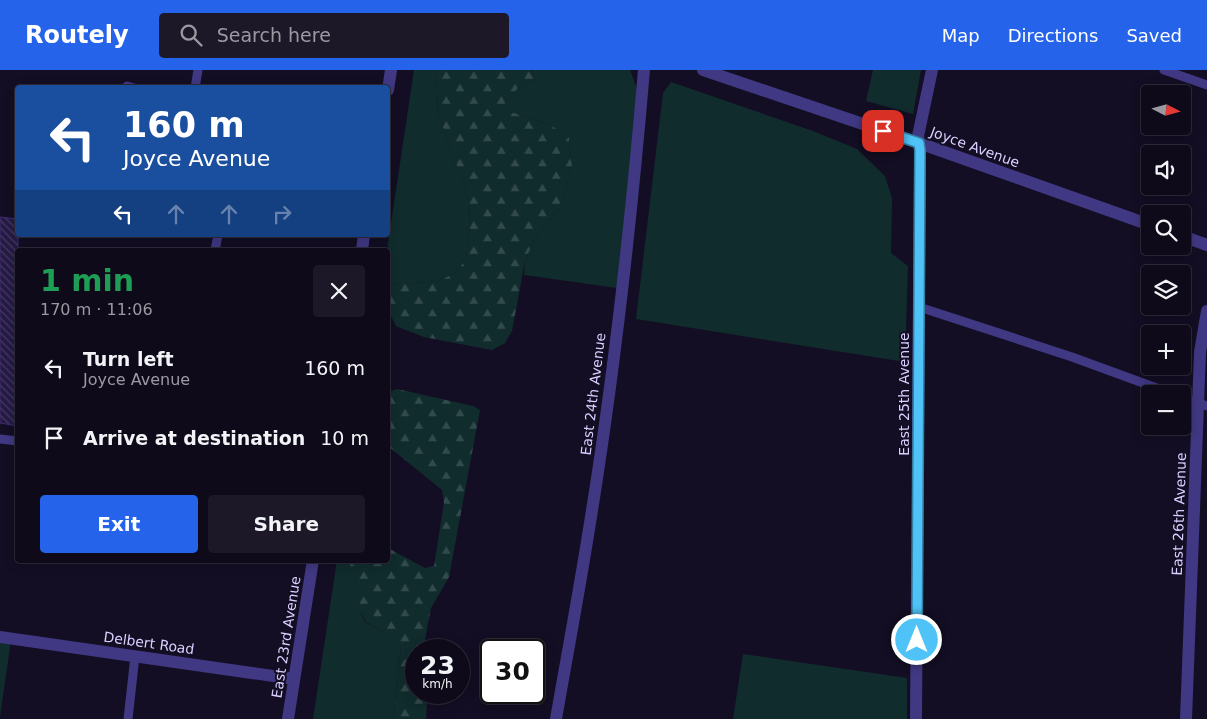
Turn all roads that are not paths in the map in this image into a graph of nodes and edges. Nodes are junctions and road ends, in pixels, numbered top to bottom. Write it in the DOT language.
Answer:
graph roads {
  1 [pos="198,70"];
  2 [pos="391,70"];
  3 [pos="644,70"];
  4 [pos="703,70"];
  5 [pos="932,70"];
  6 [pos="1164,70"];
  7 [pos="196,85"];
  8 [pos="389,85"];
  9 [pos="1207,85"];
  10 [pos="919,143"];
  11 [pos="1141,222"];
  12 [pos="1191,239"];
  13 [pos="1207,245"];
  14 [pos="919,307"];
  15 [pos="1207,311"];
  16 [pos="1148,385"];
  17 [pos="1191,400"];
  18 [pos="1203,404"];
  19 [pos="0,439"];
  20 [pos="15,441"];
  21 [pos="313,563"];
  22 [pos="0,637"];
  23 [pos="135,656"];
  24 [pos="294,678"];
  25 [pos="128,719"];
  26 [pos="288,719"];
  27 [pos="556,719"];
  28 [pos="916,719"];
  29 [pos="1186,719"];
  1 -- 7 [label="lane"];
  2 -- 8 [label="street"];
  3 -- 27 [label="street, East 24th Avenue"];
  4 -- 10 [label="street, Joyce Avenue"];
  5 -- 10 [label="street, East 25th Avenue"];
  6 -- 9 [label="lane"];
  10 -- 11 [label="street, Joyce Avenue"];
  10 -- 14 [label="street, East 25th Avenue"];
  12 -- 13 [label="street"];
  14 -- 16 [label="lane"];
  14 -- 28 [label="street, East 25th Avenue"];
  15 -- 18 [label="street, East 26th Avenue"];
  17 -- 18 [label="lane"];
  18 -- 29 [label="street, East 26th Avenue"];
  19 -- 20 [label="lane"];
  21 -- 24 [label="street, East 23rd Avenue"];
  22 -- 23 [label="street, Delbert Road"];
  23 -- 24 [label="street, Delbert Road"];
  23 -- 25 [label="lane"];
  24 -- 26 [label="street, East 23rd Avenue"];
}
